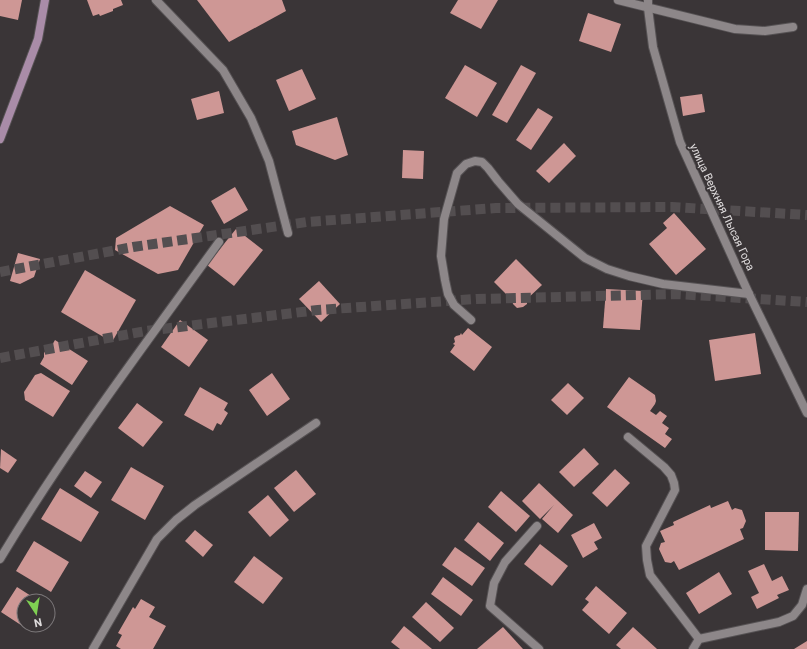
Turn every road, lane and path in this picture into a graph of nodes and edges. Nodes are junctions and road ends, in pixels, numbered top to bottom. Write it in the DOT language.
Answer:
graph roads {
  1 [pos="45,0"];
  2 [pos="156,0"];
  3 [pos="618,0"];
  4 [pos="648,4"];
  5 [pos="793,26"];
  6 [pos="0,139"];
  7 [pos="288,233"];
  8 [pos="219,242"];
  9 [pos="749,294"];
  10 [pos="471,320"];
  11 [pos="807,413"];
  12 [pos="316,423"];
  13 [pos="628,437"];
  14 [pos="537,526"];
  15 [pos="0,559"];
  16 [pos="807,589"];
  17 [pos="699,639"];
  18 [pos="93,649"];
  19 [pos="538,649"];
  20 [pos="694,649"];
  1 -- 6 [label="street"];
  2 -- 7 [label="street"];
  3 -- 4 [label="street"];
  4 -- 5 [label="street"];
  4 -- 9 [label="street, улица Верхняя Лысая Гора"];
  8 -- 15 [label="street"];
  9 -- 10 [label="street"];
  9 -- 11 [label="street, улица Верхняя Лысая Гора"];
  12 -- 18 [label="street"];
  13 -- 17 [label="street"];
  14 -- 19 [label="street"];
  16 -- 17 [label="street"];
  17 -- 20 [label="street"];
}
